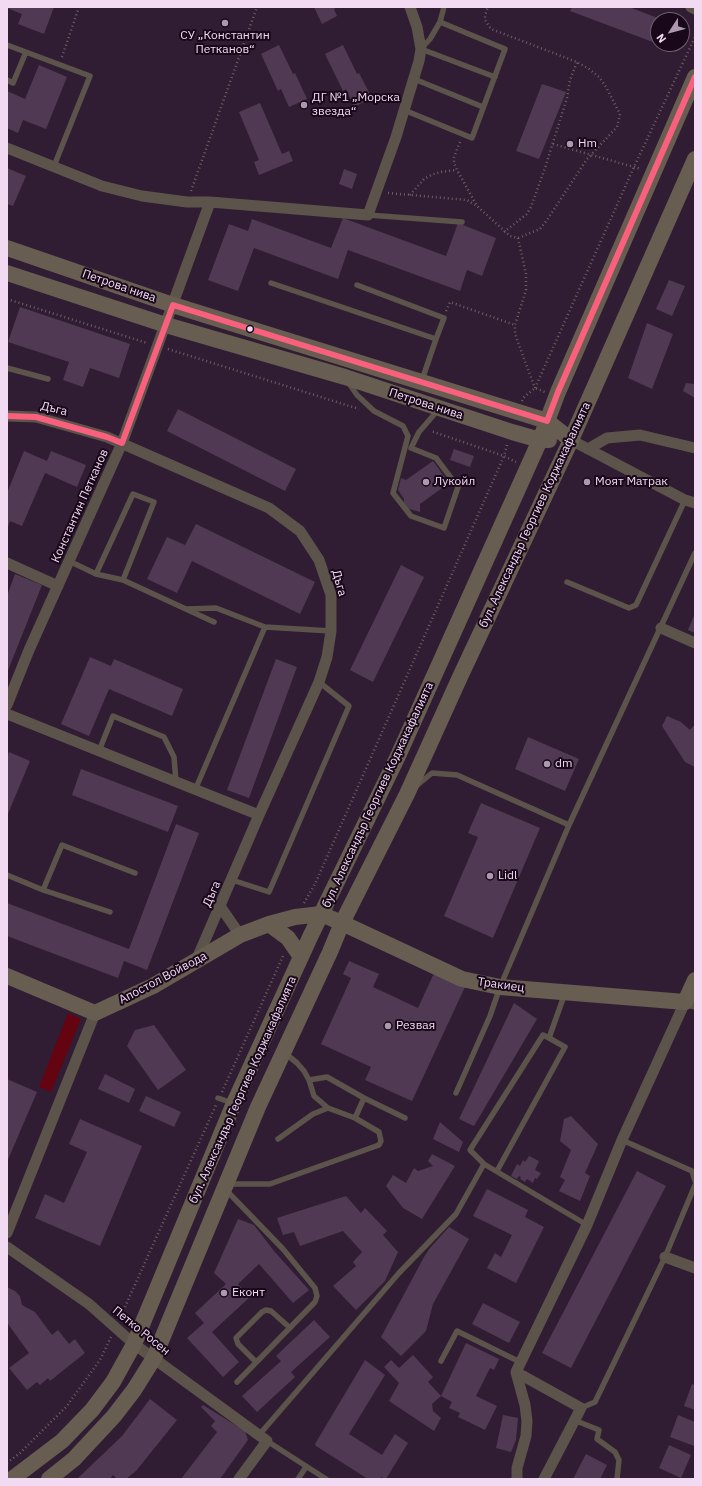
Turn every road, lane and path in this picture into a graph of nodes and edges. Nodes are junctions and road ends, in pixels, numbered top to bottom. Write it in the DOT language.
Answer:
graph roads {
  1 [pos="79,7"];
  2 [pos="257,7"];
  3 [pos="410,7"];
  4 [pos="444,7"];
  5 [pos="488,7"];
  6 [pos="691,7"];
  7 [pos="695,9"];
  8 [pos="440,22"];
  9 [pos="695,37"];
  10 [pos="7,44"];
  11 [pos="421,48"];
  12 [pos="26,52"];
  13 [pos="577,62"];
  14 [pos="59,65"];
  15 [pos="495,77"];
  16 [pos="695,77"];
  17 [pos="414,79"];
  18 [pos="7,80"];
  19 [pos="483,107"];
  20 [pos="404,110"];
  21 [pos="463,134"];
  22 [pos="553,144"];
  23 [pos="7,148"];
  24 [pos="590,154"];
  25 [pos="695,159"];
  26 [pos="54,166"];
  27 [pos="634,167"];
  28 [pos="456,170"];
  29 [pos="654,172"];
  30 [pos="377,192"];
  31 [pos="410,195"];
  32 [pos="187,202"];
  33 [pos="210,202"];
  34 [pos="477,206"];
  35 [pos="368,214"];
  36 [pos="462,222"];
  37 [pos="504,232"];
  38 [pos="518,238"];
  39 [pos="7,248"];
  40 [pos="7,273"];
  41 [pos="271,283"];
  42 [pos="357,286"];
  43 [pos="7,299"];
  44 [pos="173,305"];
  45 [pos="444,318"];
  46 [pos="166,324"];
  47 [pos="515,325"];
  48 [pos="436,339"];
  49 [pos="158,346"];
  50 [pos="7,368"];
  51 [pos="345,377"];
  52 [pos="48,379"];
  53 [pos="421,382"];
  54 [pos="440,408"];
  55 [pos="374,411"];
  56 [pos="7,416"];
  57 [pos="547,421"];
  58 [pos="423,428"];
  59 [pos="540,440"];
  60 [pos="571,440"];
  61 [pos="122,443"];
  62 [pos="408,447"];
  63 [pos="695,448"];
  64 [pos="588,449"];
  65 [pos="690,501"];
  66 [pos="695,553"];
  67 [pos="69,561"];
  68 [pos="7,563"];
  69 [pos="96,574"];
  70 [pos="123,580"];
  71 [pos="567,582"];
  72 [pos="58,586"];
  73 [pos="185,610"];
  74 [pos="214,622"];
  75 [pos="265,627"];
  76 [pos="661,628"];
  77 [pos="331,631"];
  78 [pos="695,643"];
  79 [pos="319,682"];
  80 [pos="7,705"];
  81 [pos="7,714"];
  82 [pos="99,751"];
  83 [pos="176,782"];
  84 [pos="195,790"];
  85 [pos="407,794"];
  86 [pos="259,815"];
  87 [pos="569,825"];
  88 [pos="135,873"];
  89 [pos="7,875"];
  90 [pos="232,880"];
  91 [pos="43,890"];
  92 [pos="220,906"];
  93 [pos="110,912"];
  94 [pos="321,914"];
  95 [pos="296,917"];
  96 [pos="342,922"];
  97 [pos="213,923"];
  98 [pos="269,924"];
  99 [pos="240,935"];
  100 [pos="288,938"];
  101 [pos="224,945"];
  102 [pos="301,957"];
  103 [pos="196,962"];
  104 [pos="7,976"];
  105 [pos="695,980"];
  106 [pos="500,987"];
  107 [pos="565,992"];
  108 [pos="690,1003"];
  109 [pos="95,1013"];
  110 [pos="549,1038"];
  111 [pos="284,1052"];
  112 [pos="309,1080"];
  113 [pos="456,1093"];
  114 [pos="364,1098"];
  115 [pos="223,1100"];
  116 [pos="328,1108"];
  117 [pos="355,1118"];
  118 [pos="405,1118"];
  119 [pos="278,1139"];
  120 [pos="622,1140"];
  121 [pos="484,1164"];
  122 [pos="497,1171"];
  123 [pos="695,1181"];
  124 [pos="695,1185"];
  125 [pos="225,1186"];
  126 [pos="587,1225"];
  127 [pos="7,1233"];
  128 [pos="7,1246"];
  129 [pos="665,1257"];
  130 [pos="695,1268"];
  131 [pos="289,1327"];
  132 [pos="115,1328"];
  133 [pos="134,1344"];
  134 [pos="154,1358"];
  135 [pos="441,1361"];
  136 [pos="256,1362"];
  137 [pos="518,1367"];
  138 [pos="237,1382"];
  139 [pos="581,1408"];
  140 [pos="574,1420"];
  141 [pos="263,1438"];
  142 [pos="7,1463"];
  143 [pos="306,1467"];
  144 [pos="12,1479"];
  145 [pos="49,1479"];
  146 [pos="239,1479"];
  147 [pos="298,1479"];
  148 [pos="326,1479"];
  149 [pos="517,1479"];
  150 [pos="544,1479"];
  151 [pos="617,1479"];
  1 -- 14 [label="path"];
  2 -- 32 [label="path"];
  3 -- 11 [label="street"];
  4 -- 8 [label="lane"];
  5 -- 13 [label="path"];
  6 -- 7 [label="street"];
  8 -- 11 [label="lane"];
  8 -- 15 [label="lane"];
  9 -- 27 [label="path"];
  10 -- 12 [label="lane"];
  11 -- 15 [label="lane"];
  11 -- 17 [label="street"];
  12 -- 14 [label="lane"];
  12 -- 18 [label="lane"];
  13 -- 22 [label="path"];
  13 -- 24 [label="path"];
  14 -- 26 [label="lane"];
  15 -- 19 [label="lane"];
  16 -- 29 [label="main road, бул. Александър Георгиев Коджакафалията"];
  17 -- 19 [label="lane"];
  17 -- 20 [label="street"];
  19 -- 21 [label="lane"];
  20 -- 21 [label="lane"];
  20 -- 30 [label="street"];
  21 -- 28 [label="path"];
  22 -- 24 [label="path"];
  22 -- 37 [label="path"];
  23 -- 26 [label="street"];
  24 -- 27 [label="path"];
  24 -- 38 [label="path"];
  25 -- 60 [label="main road, бул. Александър Георгиев Коджакафалията"];
  26 -- 32 [label="street"];
  27 -- 29 [label="path"];
  27 -- 47 [label="path"];
  28 -- 31 [label="path"];
  28 -- 34 [label="path"];
  29 -- 57 [label="main road, бул. Александър Георгиев Коджакафалията"];
  30 -- 31 [label="path"];
  30 -- 35 [label="street"];
  31 -- 34 [label="path"];
  32 -- 33 [label="street"];
  33 -- 35 [label="street"];
  33 -- 44 [label="street, Константин Петканов"];
  34 -- 37 [label="path"];
  35 -- 36 [label="lane"];
  37 -- 38 [label="path"];
  38 -- 47 [label="path"];
  39 -- 44 [label="main road, Петрова нива"];
  40 -- 46 [label="main road, Петрова нива"];
  41 -- 48 [label="lane"];
  42 -- 45 [label="lane"];
  43 -- 49 [label="path"];
  44 -- 46 [label="street, Константин Петканов"];
  44 -- 53 [label="main road, Петрова нива"];
  45 -- 47 [label="path"];
  45 -- 48 [label="lane"];
  46 -- 49 [label="street, Константин Петканов"];
  46 -- 51 [label="main road, Петрова нива"];
  48 -- 53 [label="lane"];
  49 -- 55 [label="path"];
  49 -- 61 [label="street, Константин Петканов"];
  50 -- 52 [label="lane"];
  51 -- 54 [label="main road, Петрова нива"];
  51 -- 55 [label="lane"];
  53 -- 57 [label="main road, Петрова нива"];
  54 -- 58 [label="lane"];
  54 -- 59 [label="main road, Петрова нива"];
  55 -- 62 [label="lane"];
  56 -- 61 [label="street, Дъга"];
  57 -- 59 [label="main road, бул. Александър Георгиев Коджакафалията"];
  57 -- 60 [label="main road, Петрова нива"];
  58 -- 62 [label="lane"];
  58 -- 95 [label="path"];
  59 -- 60 [label="main road, Петрова нива"];
  59 -- 94 [label="main road, бул. Александър Георгиев Коджакафалията"];
  60 -- 64 [label="street, Петрова нива"];
  60 -- 85 [label="main road, бул. Александър Георгиев Коджакафалията"];
  61 -- 67 [label="street, Константин Петканов"];
  61 -- 77 [label="street, Дъга"];
  62 -- 62 [label="lane"];
  63 -- 64 [label="street"];
  64 -- 65 [label="street, Петрова нива"];
  65 -- 71 [label="lane"];
  66 -- 76 [label="lane"];
  67 -- 69 [label="lane"];
  67 -- 72 [label="street, Константин Петканов"];
  68 -- 72 [label="street"];
  69 -- 70 [label="lane"];
  69 -- 70 [label="lane"];
  70 -- 73 [label="lane"];
  72 -- 80 [label="street, Константин Петканов"];
  73 -- 74 [label="lane"];
  73 -- 75 [label="lane"];
  75 -- 77 [label="lane"];
  75 -- 84 [label="lane"];
  76 -- 78 [label="street"];
  76 -- 87 [label="lane"];
  77 -- 79 [label="street, Дъга"];
  79 -- 86 [label="street, Дъга"];
  79 -- 90 [label="lane"];
  81 -- 82 [label="street"];
  82 -- 83 [label="street"];
  82 -- 83 [label="lane"];
  83 -- 84 [label="street"];
  84 -- 86 [label="street"];
  85 -- 87 [label="lane"];
  85 -- 96 [label="main road, бул. Александър Георгиев Коджакафалията"];
  86 -- 90 [label="street, Дъга"];
  87 -- 106 [label="lane"];
  88 -- 91 [label="lane"];
  89 -- 91 [label="lane"];
  90 -- 92 [label="street, Дъга"];
  91 -- 93 [label="lane"];
  92 -- 97 [label="street, Дъга"];
  92 -- 99 [label="street"];
  94 -- 95 [label="main road, Апостол Войвода"];
  94 -- 96 [label="main road, Тракиец"];
  94 -- 102 [label="main road, бул. Александър Георгиев Коджакафалията"];
  95 -- 98 [label="main road, Апостол Войвода"];
  96 -- 106 [label="main road, Тракиец"];
  96 -- 111 [label="main road, бул. Александър Георгиев Коджакафалията"];
  97 -- 101 [label="street"];
  97 -- 103 [label="street, Дъга"];
  98 -- 99 [label="main road, Апостол Войвода"];
  98 -- 100 [label="main road"];
  99 -- 101 [label="main road, Апостол Войвода"];
  100 -- 102 [label="main road"];
  100 -- 115 [label="path"];
  101 -- 103 [label="main road, Апостол Войвода"];
  102 -- 115 [label="main road, бул. Александър Георгиев Коджакафалията"];
  103 -- 109 [label="main road, Апостол Войвода"];
  104 -- 109 [label="main road"];
  105 -- 108 [label="main road"];
  106 -- 107 [label="main road, Тракиец"];
  106 -- 113 [label="lane"];
  107 -- 108 [label="main road, Тракиец"];
  107 -- 110 [label="lane"];
  108 -- 120 [label="street"];
  109 -- 127 [label="street"];
  110 -- 121 [label="lane"];
  110 -- 122 [label="lane"];
  111 -- 112 [label="lane"];
  111 -- 125 [label="main road, бул. Александър Георгиев Коджакафалията"];
  112 -- 114 [label="lane"];
  112 -- 116 [label="lane"];
  114 -- 117 [label="lane"];
  114 -- 118 [label="lane"];
  115 -- 132 [label="path"];
  115 -- 133 [label="main road, бул. Александър Георгиев Коджакафалията"];
  116 -- 117 [label="lane"];
  116 -- 119 [label="lane"];
  117 -- 125 [label="lane"];
  120 -- 123 [label="lane"];
  120 -- 126 [label="street"];
  121 -- 122 [label="lane"];
  121 -- 141 [label="lane"];
  122 -- 126 [label="lane"];
  124 -- 129 [label="lane"];
  125 -- 131 [label="lane"];
  125 -- 134 [label="main road, бул. Александър Георгиев Коджакафалията"];
  126 -- 137 [label="street"];
  128 -- 132 [label="street, Петко Росен"];
  129 -- 130 [label="street"];
  129 -- 139 [label="lane"];
  131 -- 136 [label="lane"];
  131 -- 136 [label="lane"];
  132 -- 133 [label="street, Петко Росен"];
  132 -- 142 [label="path"];
  133 -- 134 [label="street, Петко Росен"];
  133 -- 144 [label="main road, бул. Александър Георгиев Коджакафалията"];
  134 -- 141 [label="street, Петко Росен"];
  134 -- 145 [label="main road, бул. Александър Георгиев Коджакафалията"];
  135 -- 137 [label="lane"];
  136 -- 138 [label="lane"];
  137 -- 139 [label="street"];
  137 -- 149 [label="street"];
  139 -- 140 [label="street"];
  140 -- 150 [label="street"];
  140 -- 151 [label="lane"];
  141 -- 143 [label="lane"];
  141 -- 146 [label="street"];
  143 -- 147 [label="lane"];
  143 -- 148 [label="lane"];
}
